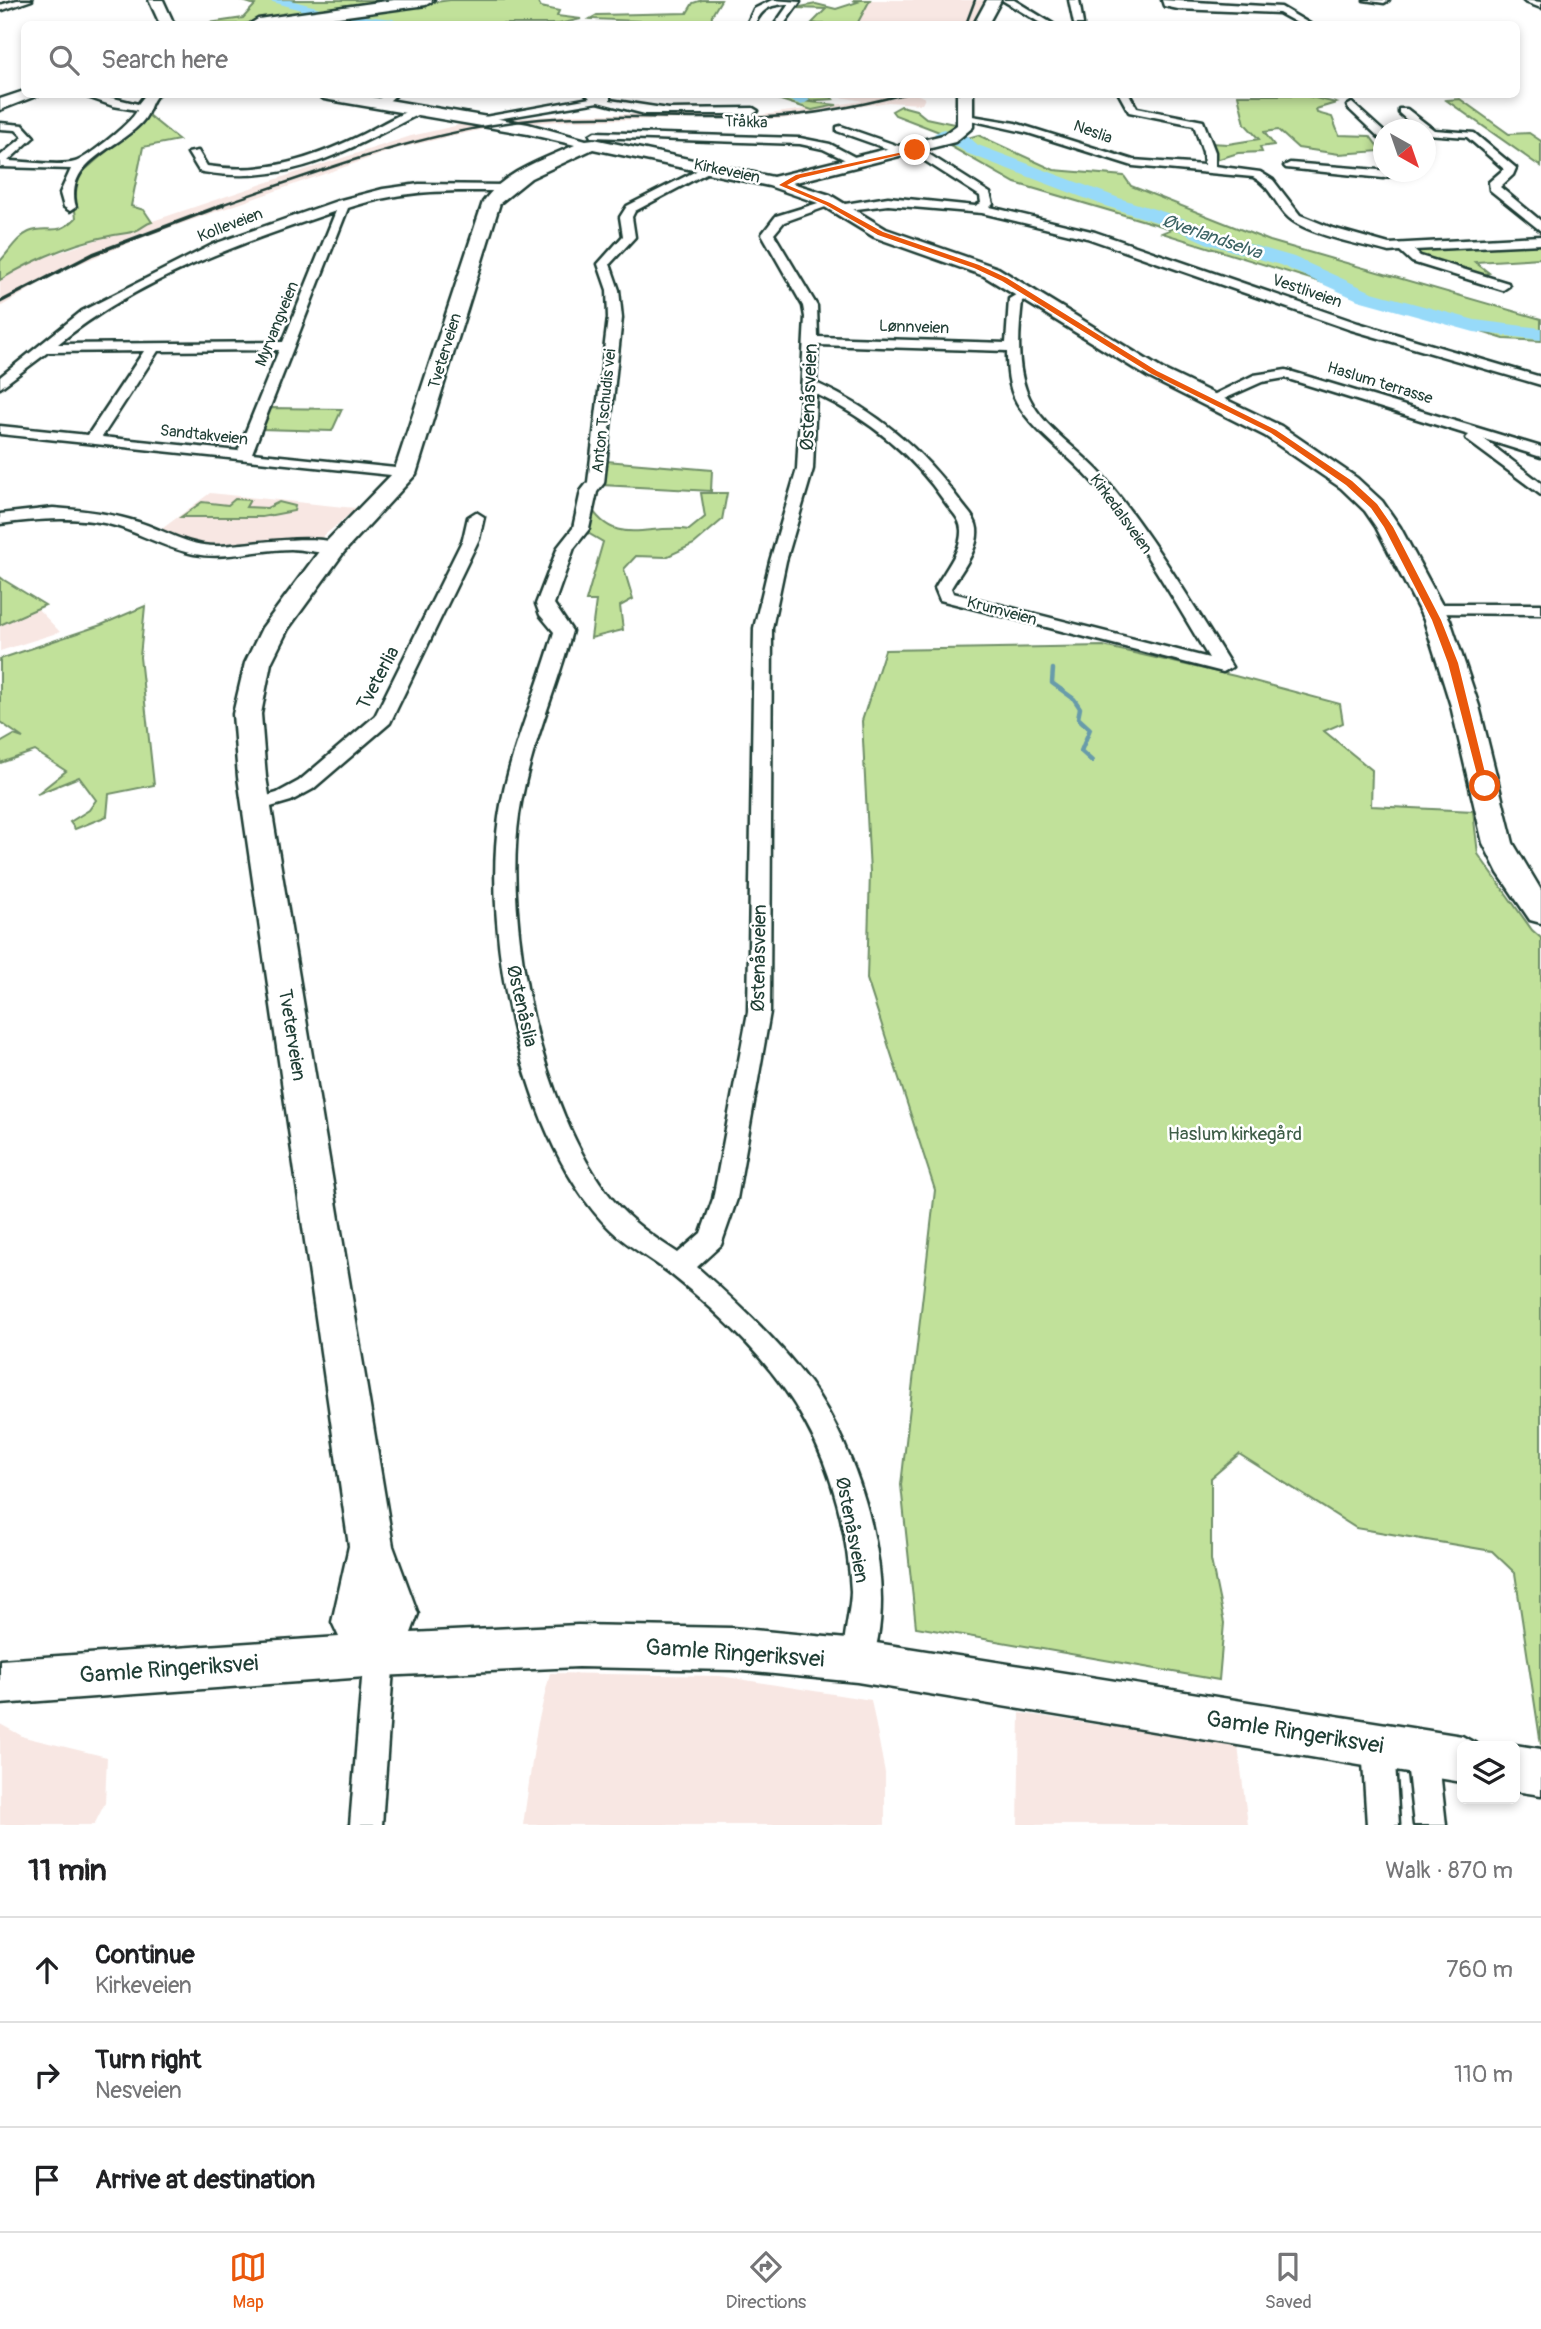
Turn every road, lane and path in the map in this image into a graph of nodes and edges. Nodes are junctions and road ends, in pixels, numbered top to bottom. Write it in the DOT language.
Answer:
graph roads {
  1 [pos="27,0"];
  2 [pos="156,0"];
  3 [pos="426,0"];
  4 [pos="762,0"];
  5 [pos="994,0"];
  6 [pos="1007,0"];
  7 [pos="1074,0"];
  8 [pos="1369,0"];
  9 [pos="1384,0"];
  10 [pos="1528,0"];
  11 [pos="796,1"];
  12 [pos="1167,2"];
  13 [pos="1541,5"];
  14 [pos="0,8"];
  15 [pos="756,12"];
  16 [pos="163,21"];
  17 [pos="279,21"];
  18 [pos="752,21"];
  19 [pos="782,21"];
  20 [pos="983,21"];
  21 [pos="1043,21"];
  22 [pos="1078,21"];
  23 [pos="1300,21"];
  24 [pos="21,98"];
  25 [pos="97,98"];
  26 [pos="149,98"];
  27 [pos="589,98"];
  28 [pos="599,98"];
  29 [pos="965,98"];
  30 [pos="1126,98"];
  31 [pos="386,99"];
  32 [pos="0,105"];
  33 [pos="1352,106"];
  34 [pos="140,107"];
  35 [pos="417,111"];
  36 [pos="753,111"];
  37 [pos="1403,111"];
  38 [pos="966,118"];
  39 [pos="1412,119"];
  40 [pos="473,120"];
  41 [pos="0,126"];
  42 [pos="1373,128"];
  43 [pos="841,129"];
  44 [pos="1436,134"];
  45 [pos="592,140"];
  46 [pos="910,151"];
  47 [pos="194,153"];
  48 [pos="858,162"];
  49 [pos="0,163"];
  50 [pos="80,166"];
  51 [pos="1290,166"];
  52 [pos="709,167"];
  53 [pos="1210,169"];
  54 [pos="1373,174"];
  55 [pos="504,188"];
  56 [pos="802,194"];
  57 [pos="341,204"];
  58 [pos="832,206"];
  59 [pos="70,207"];
  60 [pos="982,209"];
  61 [pos="1541,227"];
  62 [pos="1541,240"];
  63 [pos="1404,248"];
  64 [pos="1503,286"];
  65 [pos="1029,293"];
  66 [pos="811,341"];
  67 [pos="286,346"];
  68 [pos="1015,347"];
  69 [pos="42,348"];
  70 [pos="153,348"];
  71 [pos="1541,381"];
  72 [pos="0,383"];
  73 [pos="810,385"];
  74 [pos="1210,400"];
  75 [pos="1451,423"];
  76 [pos="0,430"];
  77 [pos="92,440"];
  78 [pos="1541,452"];
  79 [pos="243,457"];
  80 [pos="405,474"];
  81 [pos="1541,489"];
  82 [pos="475,517"];
  83 [pos="0,519"];
  84 [pos="335,547"];
  85 [pos="1431,609"];
  86 [pos="1541,609"];
  87 [pos="1223,667"];
  88 [pos="543,695"];
  89 [pos="257,805"];
  90 [pos="1541,913"];
  91 [pos="680,1268"];
  92 [pos="379,1655"];
  93 [pos="857,1661"];
  94 [pos="0,1682"];
  95 [pos="1378,1746"];
  96 [pos="1442,1756"];
  97 [pos="1520,1769"];
  98 [pos="1541,1772"];
  99 [pos="366,1825"];
  100 [pos="1383,1825"];
  101 [pos="1430,1825"];
  1 -- 14 [label="street"];
  2 -- 16 [label="main road"];
  3 -- 17 [label="main road"];
  4 -- 15 [label="street"];
  5 -- 20 [label="main road"];
  6 -- 21 [label="street"];
  7 -- 22 [label="street"];
  8 -- 9 [label="street"];
  10 -- 13 [label="street"];
  11 -- 15 [label="street"];
  11 -- 19 [label="street"];
  12 -- 23 [label="street"];
  15 -- 18 [label="street"];
  24 -- 32 [label="main road"];
  25 -- 34 [label="street"];
  26 -- 34 [label="street"];
  27 -- 40 [label="street"];
  28 -- 36 [label="street"];
  29 -- 38 [label="main road"];
  30 -- 53 [label="street"];
  31 -- 35 [label="main road, Kirkeveien"];
  33 -- 42 [label="street"];
  34 -- 50 [label="street"];
  35 -- 40 [label="main road, Kirkeveien"];
  35 -- 47 [label="street"];
  37 -- 39 [label="street"];
  38 -- 46 [label="main road"];
  38 -- 53 [label="street, Neslia"];
  40 -- 45 [label="main road, Kirkeveien"];
  41 -- 49 [label="street"];
  43 -- 46 [label="street"];
  44 -- 61 [label="street"];
  45 -- 48 [label="street, Tråkka"];
  45 -- 52 [label="main road, Kirkeveien"];
  45 -- 55 [label="main road, Tveterveien"];
  46 -- 48 [label="main road"];
  46 -- 60 [label="street"];
  48 -- 56 [label="main road"];
  49 -- 50 [label="street"];
  50 -- 59 [label="street"];
  51 -- 54 [label="street"];
  52 -- 56 [label="main road, Kirkeveien"];
  52 -- 88 [label="street, Anton Tschudis vei"];
  53 -- 63 [label="street, Neslia"];
  55 -- 57 [label="street, Kolleveien"];
  55 -- 80 [label="main road, Tveterveien"];
  56 -- 58 [label="main road, Kirkeveien"];
  56 -- 66 [label="street, Østenåsveien"];
  57 -- 67 [label="street, Myrvangveien"];
  57 -- 69 [label="street, Kolleveien"];
  58 -- 60 [label="street, Vestliveien"];
  58 -- 65 [label="main road, Kirkeveien"];
  60 -- 71 [label="street, Vestliveien"];
  62 -- 63 [label="street, Neslia"];
  63 -- 64 [label="street, Neslia"];
  65 -- 68 [label="street, Kirkedalsveien"];
  65 -- 74 [label="main road, Kirkeveien"];
  66 -- 68 [label="street, Lønnveien"];
  66 -- 73 [label="street, Østenåsveien"];
  67 -- 70 [label="street"];
  67 -- 79 [label="street, Myrvangveien"];
  68 -- 87 [label="street, Kirkedalsveien"];
  69 -- 70 [label="street"];
  69 -- 72 [label="street, Kolleveien"];
  70 -- 77 [label="street"];
  73 -- 87 [label="street, Krumveien"];
  73 -- 91 [label="street, Østenåsveien"];
  74 -- 75 [label="street, Haslum terrasse"];
  74 -- 85 [label="main road, Kirkeveien"];
  75 -- 78 [label="street, Haslum terrasse"];
  75 -- 81 [label="street"];
  76 -- 77 [label="street, Sandtakveien"];
  77 -- 79 [label="street, Sandtakveien"];
  79 -- 80 [label="street, Sandtakveien"];
  80 -- 84 [label="main road, Tveterveien"];
  82 -- 89 [label="street, Tveterlia"];
  83 -- 84 [label="street"];
  84 -- 89 [label="main road, Tveterveien"];
  85 -- 86 [label="street"];
  85 -- 90 [label="main road, Kirkeveien"];
  88 -- 91 [label="street, Østenåslia"];
  89 -- 92 [label="main road, Tveterveien"];
  91 -- 93 [label="street, Østenåsveien"];
  92 -- 93 [label="main road, Gamle Ringeriksvei"];
  92 -- 94 [label="main road, Gamle Ringeriksvei"];
  92 -- 99 [label="street"];
  93 -- 95 [label="main road, Gamle Ringeriksvei"];
  95 -- 96 [label="main road, Gamle Ringeriksvei"];
  95 -- 100 [label="street"];
  96 -- 101 [label="street"];
  97 -- 98 [label="main road"];
}
